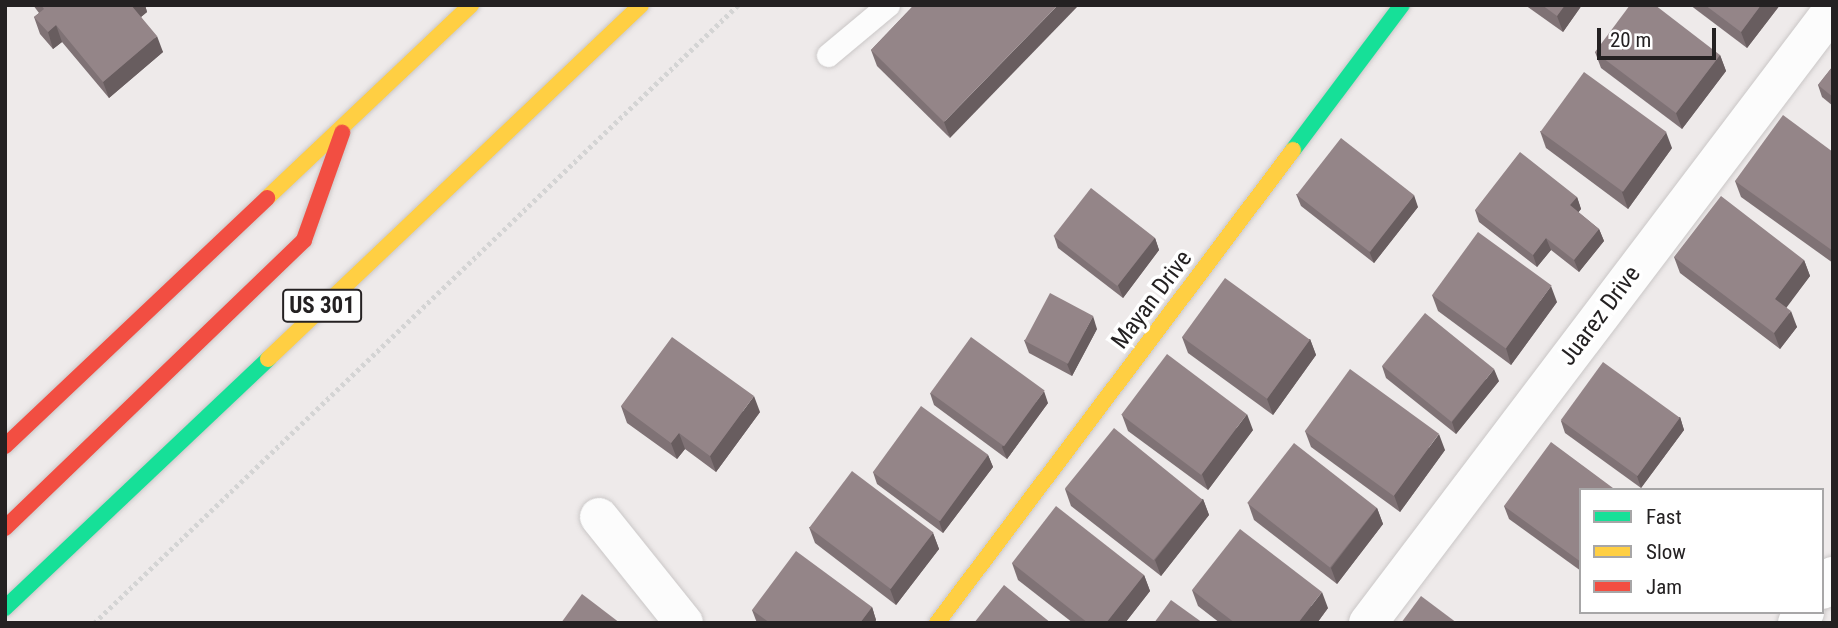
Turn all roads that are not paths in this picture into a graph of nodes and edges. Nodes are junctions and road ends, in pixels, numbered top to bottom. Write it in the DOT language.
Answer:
graph roads {
  1 [pos="471,5"];
  2 [pos="641,5"];
  3 [pos="888,5"];
  4 [pos="1402,5"];
  5 [pos="1833,9"];
  6 [pos="828,55"];
  7 [pos="344,128"];
  8 [pos="5,446"];
  9 [pos="599,517"];
  10 [pos="5,528"];
  11 [pos="5,608"];
  12 [pos="684,623"];
  13 [pos="937,623"];
  14 [pos="1368,623"];
  1 -- 7 [label="main road"];
  2 -- 11 [label="main road, US 301"];
  3 -- 6 [label="lane"];
  4 -- 13 [label="main road, Mayan Drive"];
  5 -- 14 [label="street, Juarez Drive"];
  7 -- 8 [label="main road"];
  7 -- 10 [label="main road"];
  9 -- 12 [label="street"];
}
